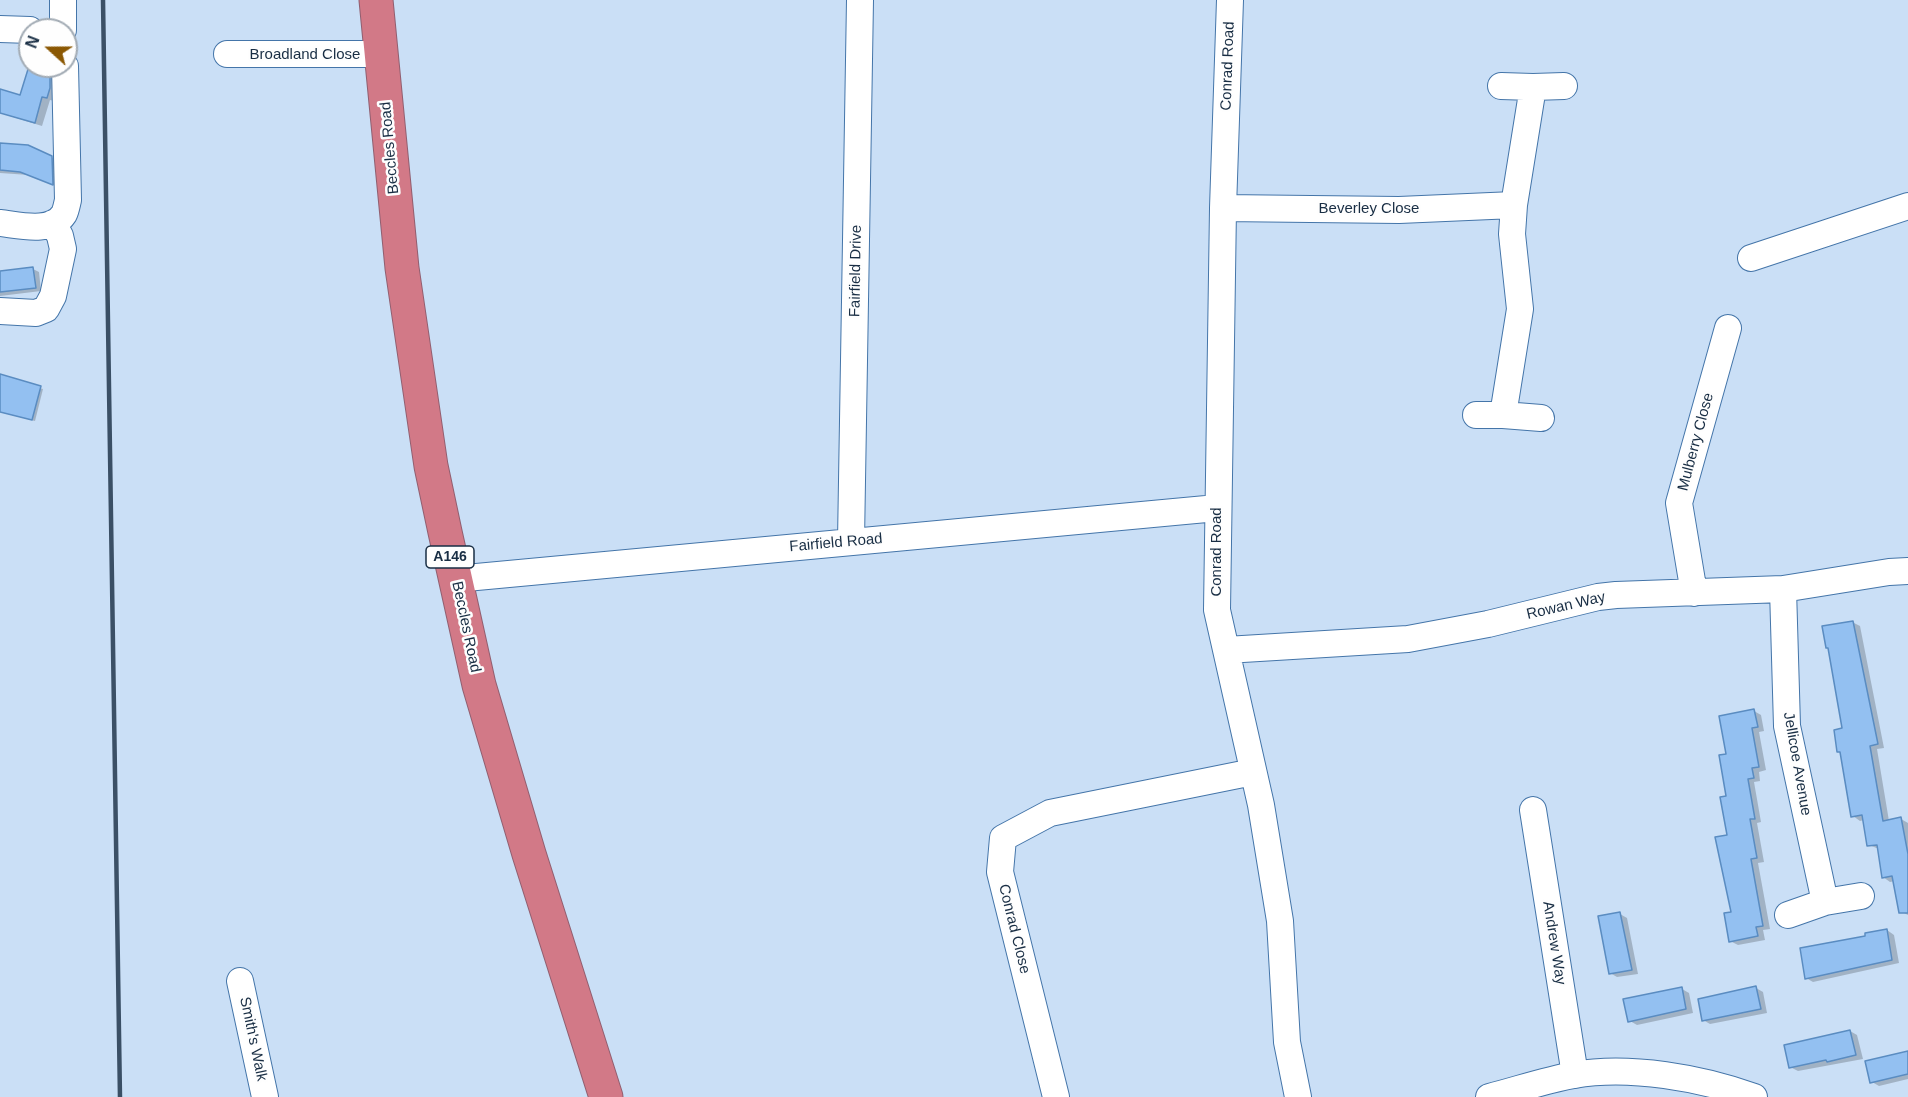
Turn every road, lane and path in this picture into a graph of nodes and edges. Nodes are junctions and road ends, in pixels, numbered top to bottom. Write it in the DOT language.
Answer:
graph roads {
  1 [pos="63,0"];
  2 [pos="376,0"];
  3 [pos="860,0"];
  4 [pos="1230,0"];
  5 [pos="63,18"];
  6 [pos="0,29"];
  7 [pos="18,30"];
  8 [pos="227,54"];
  9 [pos="383,54"];
  10 [pos="65,78"];
  11 [pos="1501,86"];
  12 [pos="1564,86"];
  13 [pos="1533,87"];
  14 [pos="1514,206"];
  15 [pos="1908,206"];
  16 [pos="1223,208"];
  17 [pos="0,223"];
  18 [pos="53,223"];
  19 [pos="1751,258"];
  20 [pos="0,311"];
  21 [pos="1728,328"];
  22 [pos="1476,415"];
  23 [pos="1503,416"];
  24 [pos="1541,418"];
  25 [pos="1217,508"];
  26 [pos="851,542"];
  27 [pos="1908,571"];
  28 [pos="455,579"];
  29 [pos="1782,589"];
  30 [pos="1694,593"];
  31 [pos="1226,650"];
  32 [pos="1253,772"];
  33 [pos="1533,810"];
  34 [pos="1861,896"];
  35 [pos="1825,902"];
  36 [pos="1788,915"];
  37 [pos="240,981"];
  38 [pos="1575,1075"];
  39 [pos="266,1097"];
  40 [pos="606,1097"];
  41 [pos="1056,1097"];
  42 [pos="1298,1097"];
  43 [pos="1489,1097"];
  44 [pos="1754,1097"];
  1 -- 5 [label="street"];
  2 -- 9 [label="highway, Beccles Road / A146"];
  3 -- 26 [label="street, Fairfield Drive"];
  4 -- 16 [label="street, Conrad Road"];
  6 -- 7 [label="street"];
  8 -- 9 [label="street, Broadland Close"];
  9 -- 28 [label="highway, Beccles Road / A146"];
  10 -- 18 [label="street"];
  11 -- 13 [label="street"];
  12 -- 13 [label="street"];
  13 -- 14 [label="street"];
  14 -- 16 [label="street, Beverley Close"];
  14 -- 23 [label="street"];
  15 -- 19 [label="street"];
  16 -- 25 [label="street, Conrad Road"];
  17 -- 18 [label="street"];
  18 -- 20 [label="street"];
  21 -- 30 [label="street, Mulberry Close"];
  22 -- 23 [label="street"];
  23 -- 24 [label="street"];
  25 -- 26 [label="street, Fairfield Road"];
  25 -- 31 [label="street, Conrad Road"];
  26 -- 28 [label="street, Fairfield Road"];
  27 -- 29 [label="street, Rowan Way"];
  28 -- 40 [label="highway, Beccles Road / A146"];
  29 -- 30 [label="street, Rowan Way"];
  29 -- 35 [label="street, Jellicoe Avenue"];
  30 -- 31 [label="street, Rowan Way"];
  31 -- 32 [label="street, Conrad Road"];
  32 -- 41 [label="street, Conrad Close"];
  32 -- 42 [label="street, Conrad Road"];
  33 -- 38 [label="street, Andrew Way"];
  34 -- 35 [label="street"];
  35 -- 36 [label="street"];
  37 -- 39 [label="street, Smith's Walk"];
  38 -- 43 [label="street"];
  38 -- 44 [label="street"];
}
